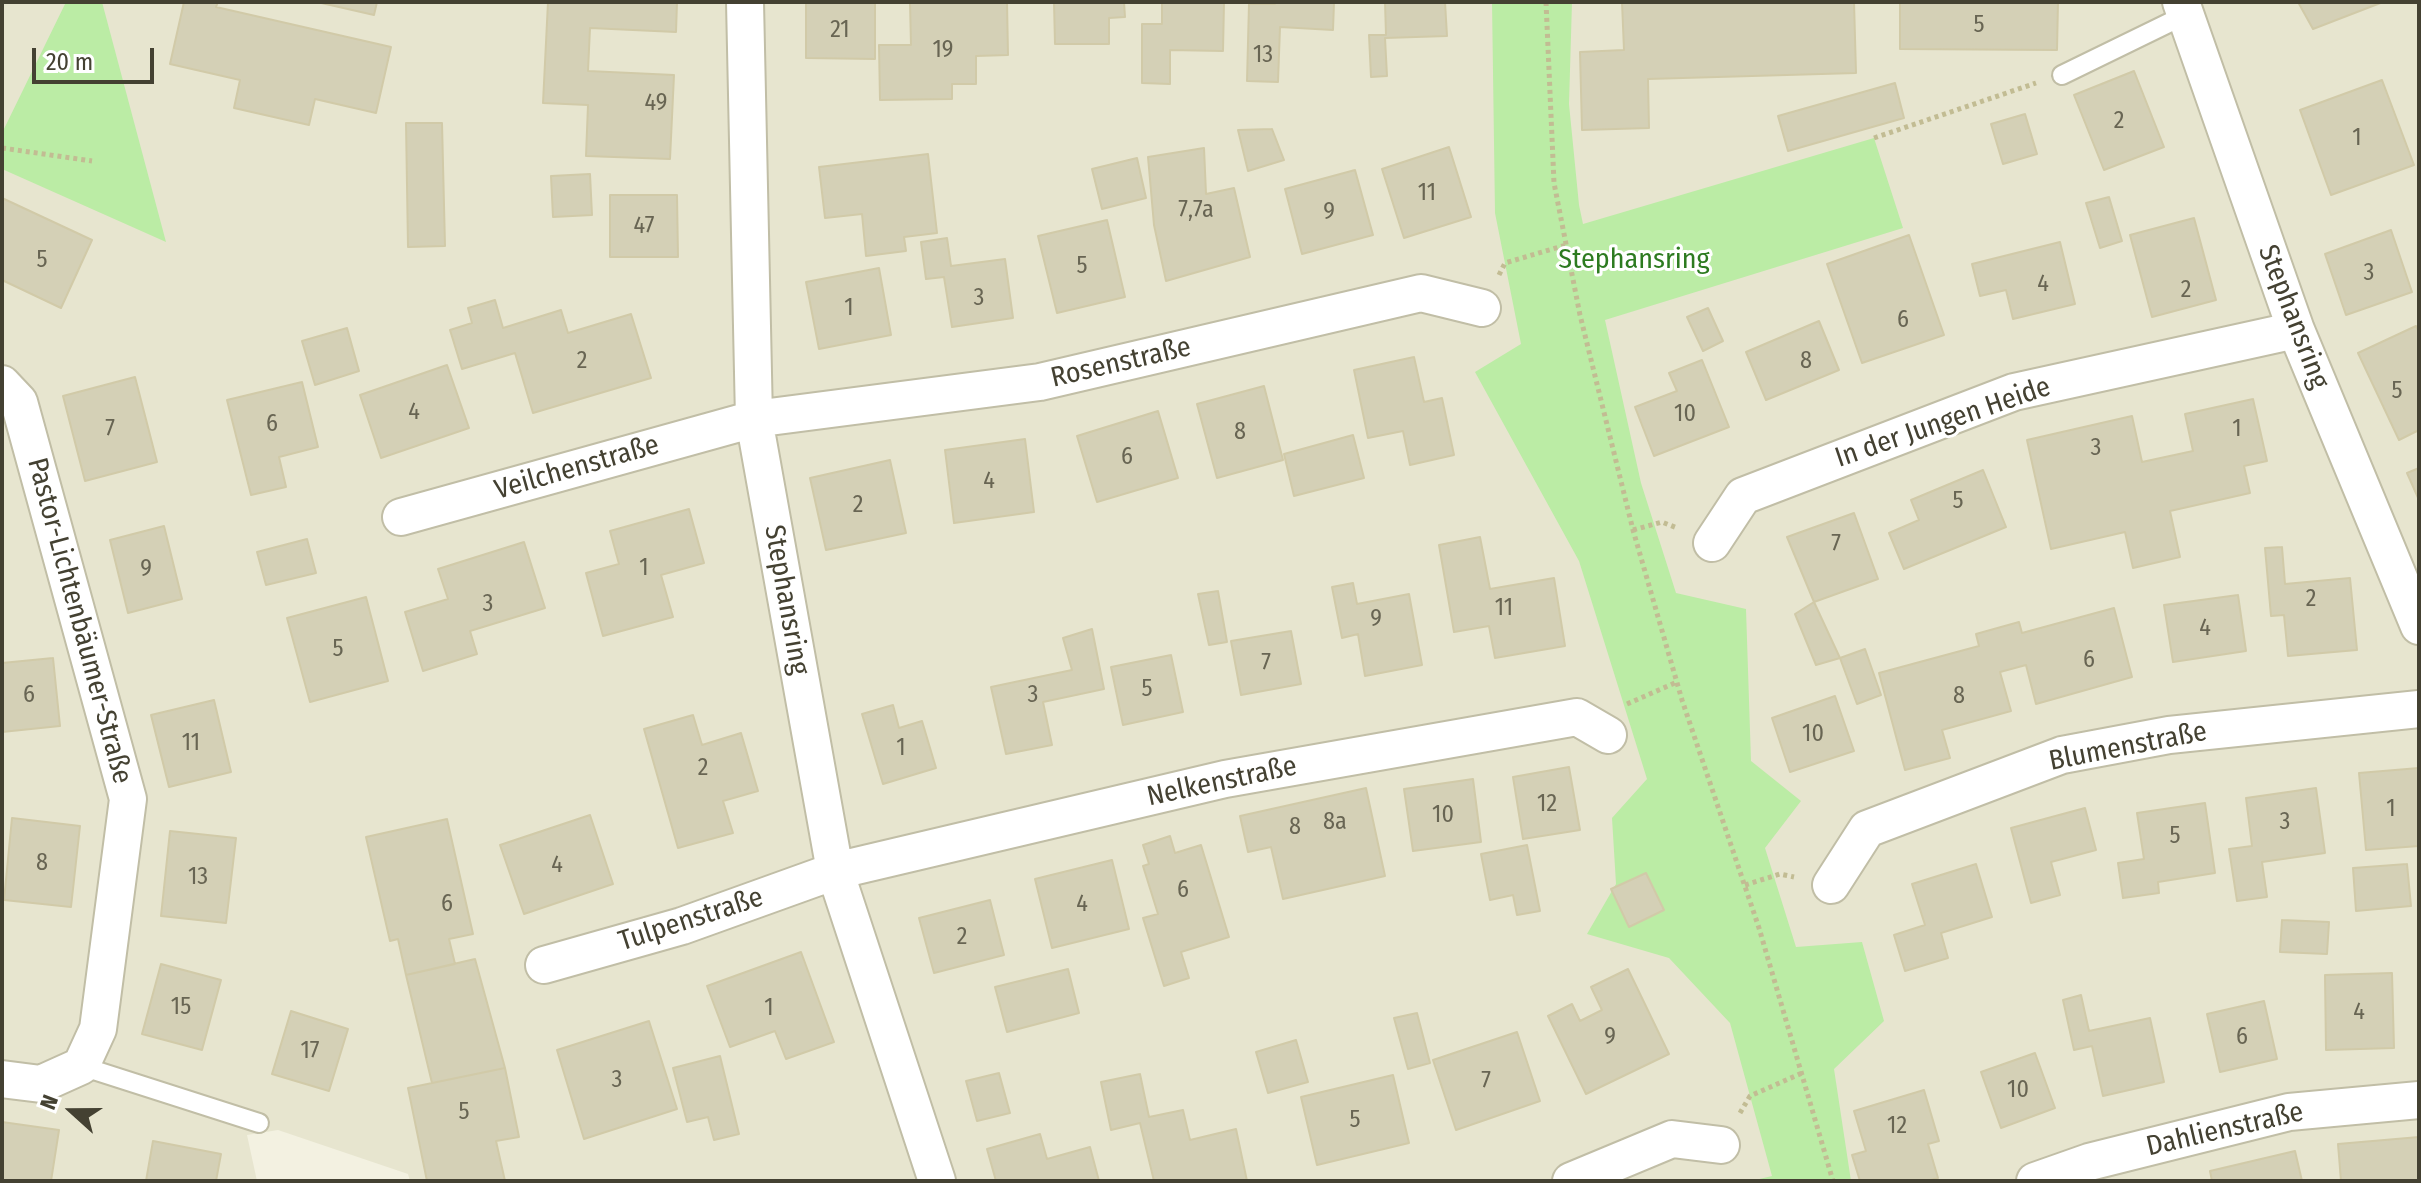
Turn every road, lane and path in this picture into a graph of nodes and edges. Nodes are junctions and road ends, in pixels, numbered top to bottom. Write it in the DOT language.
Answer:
graph roads {
  1 [pos="745,2"];
  2 [pos="1546,2"];
  3 [pos="2183,8"];
  4 [pos="2062,75"];
  5 [pos="1874,138"];
  6 [pos="2,148"];
  7 [pos="92,161"];
  8 [pos="1566,245"];
  9 [pos="1482,308"];
  10 [pos="2296,330"];
  11 [pos="2,384"];
  12 [pos="754,419"];
  13 [pos="401,517"];
  14 [pos="1712,543"];
  15 [pos="2419,626"];
  16 [pos="1677,682"];
  17 [pos="2419,709"];
  18 [pos="1608,735"];
  19 [pos="835,871"];
  20 [pos="1745,885"];
  21 [pos="1831,885"];
  22 [pos="544,965"];
  23 [pos="81,1066"];
  24 [pos="1802,1073"];
  25 [pos="2,1079"];
  26 [pos="2419,1100"];
  27 [pos="259,1123"];
  28 [pos="1721,1145"];
  29 [pos="937,1181"];
  30 [pos="1571,1181"];
  31 [pos="1833,1181"];
  32 [pos="2035,1181"];
  1 -- 12 [label="street, Stephansring"];
  2 -- 8 [label="path"];
  3 -- 4 [label="lane"];
  3 -- 10 [label="street, Stephansring"];
  4 -- 5 [label="path"];
  6 -- 7 [label="path"];
  8 -- 9 [label="path"];
  8 -- 16 [label="path"];
  9 -- 12 [label="street, Rosenstraße"];
  10 -- 14 [label="street, In der Jungen Heide"];
  10 -- 15 [label="street, Stephansring"];
  11 -- 23 [label="street, Pastor-Lichtenbäumer-Straße"];
  12 -- 13 [label="street, Veilchenstraße"];
  12 -- 19 [label="street, Stephansring"];
  16 -- 18 [label="path"];
  16 -- 20 [label="path"];
  17 -- 21 [label="street, Blumenstraße"];
  18 -- 19 [label="street, Nelkenstraße"];
  19 -- 22 [label="street, Tulpenstraße"];
  19 -- 29 [label="street, Stephansring"];
  20 -- 21 [label="path"];
  20 -- 24 [label="path"];
  23 -- 25 [label="street"];
  23 -- 27 [label="lane"];
  24 -- 28 [label="path"];
  24 -- 31 [label="path"];
  26 -- 32 [label="street, Dahlienstraße"];
  28 -- 30 [label="street"];
}
